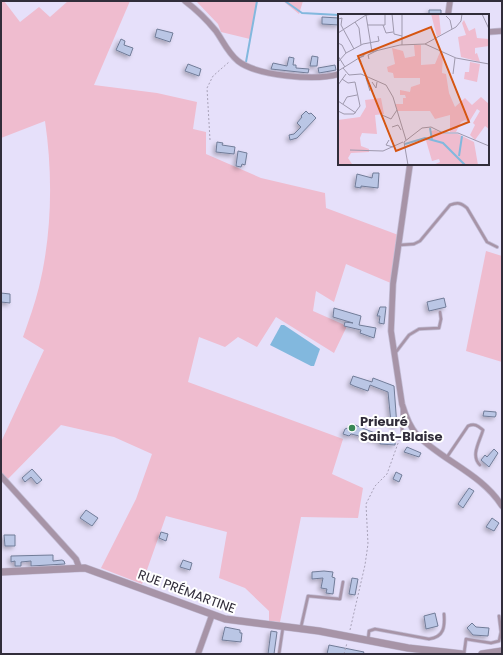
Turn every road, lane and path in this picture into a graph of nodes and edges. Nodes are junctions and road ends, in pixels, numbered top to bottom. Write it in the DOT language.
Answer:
graph roads {
  1 [pos="185,1"];
  2 [pos="450,1"];
  3 [pos="448,14"];
  4 [pos="502,31"];
  5 [pos="489,32"];
  6 [pos="234,58"];
  7 [pos="338,74"];
  8 [pos="210,140"];
  9 [pos="410,165"];
  10 [pos="399,245"];
  11 [pos="498,247"];
  12 [pos="440,312"];
  13 [pos="393,356"];
  14 [pos="402,404"];
  15 [pos="402,431"];
  16 [pos="417,434"];
  17 [pos="447,458"];
  18 [pos="480,465"];
  19 [pos="1,476"];
  20 [pos="502,506"];
  21 [pos="79,567"];
  22 [pos="1,572"];
  23 [pos="343,582"];
  24 [pos="444,614"];
  25 [pos="212,615"];
  26 [pos="498,616"];
  27 [pos="283,627"];
  28 [pos="301,629"];
  29 [pos="348,636"];
  30 [pos="368,640"];
  31 [pos="407,651"];
  32 [pos="502,651"];
  33 [pos="198,654"];
  34 [pos="279,654"];
  35 [pos="344,654"];
  36 [pos="463,654"];
  37 [pos="482,654"];
  1 -- 6 [label="street"];
  2 -- 3 [label="street"];
  4 -- 5 [label="street"];
  6 -- 7 [label="street"];
  6 -- 8 [label="path"];
  9 -- 10 [label="street"];
  10 -- 11 [label="lane"];
  10 -- 13 [label="street"];
  12 -- 13 [label="lane"];
  13 -- 14 [label="street"];
  14 -- 15 [label="lane"];
  14 -- 16 [label="street"];
  15 -- 16 [label="lane"];
  15 -- 29 [label="path"];
  16 -- 17 [label="street"];
  17 -- 18 [label="lane"];
  17 -- 20 [label="street"];
  19 -- 21 [label="street"];
  21 -- 22 [label="street, RUE PRÉMARTINE"];
  21 -- 25 [label="street, RUE PRÉMARTINE"];
  23 -- 28 [label="lane"];
  24 -- 30 [label="lane"];
  25 -- 27 [label="street, RUE PRÉMARTINE"];
  25 -- 33 [label="street"];
  26 -- 36 [label="lane"];
  27 -- 28 [label="street, RUE PRÉMARTINE"];
  27 -- 34 [label="lane"];
  28 -- 29 [label="street, RUE PRÉMARTINE"];
  29 -- 30 [label="street, RUE PRÉMARTINE"];
  29 -- 35 [label="path"];
  30 -- 31 [label="street, RUE PRÉMARTINE"];
  31 -- 36 [label="street, RUE PRÉMARTINE"];
  32 -- 37 [label="street"];
}
